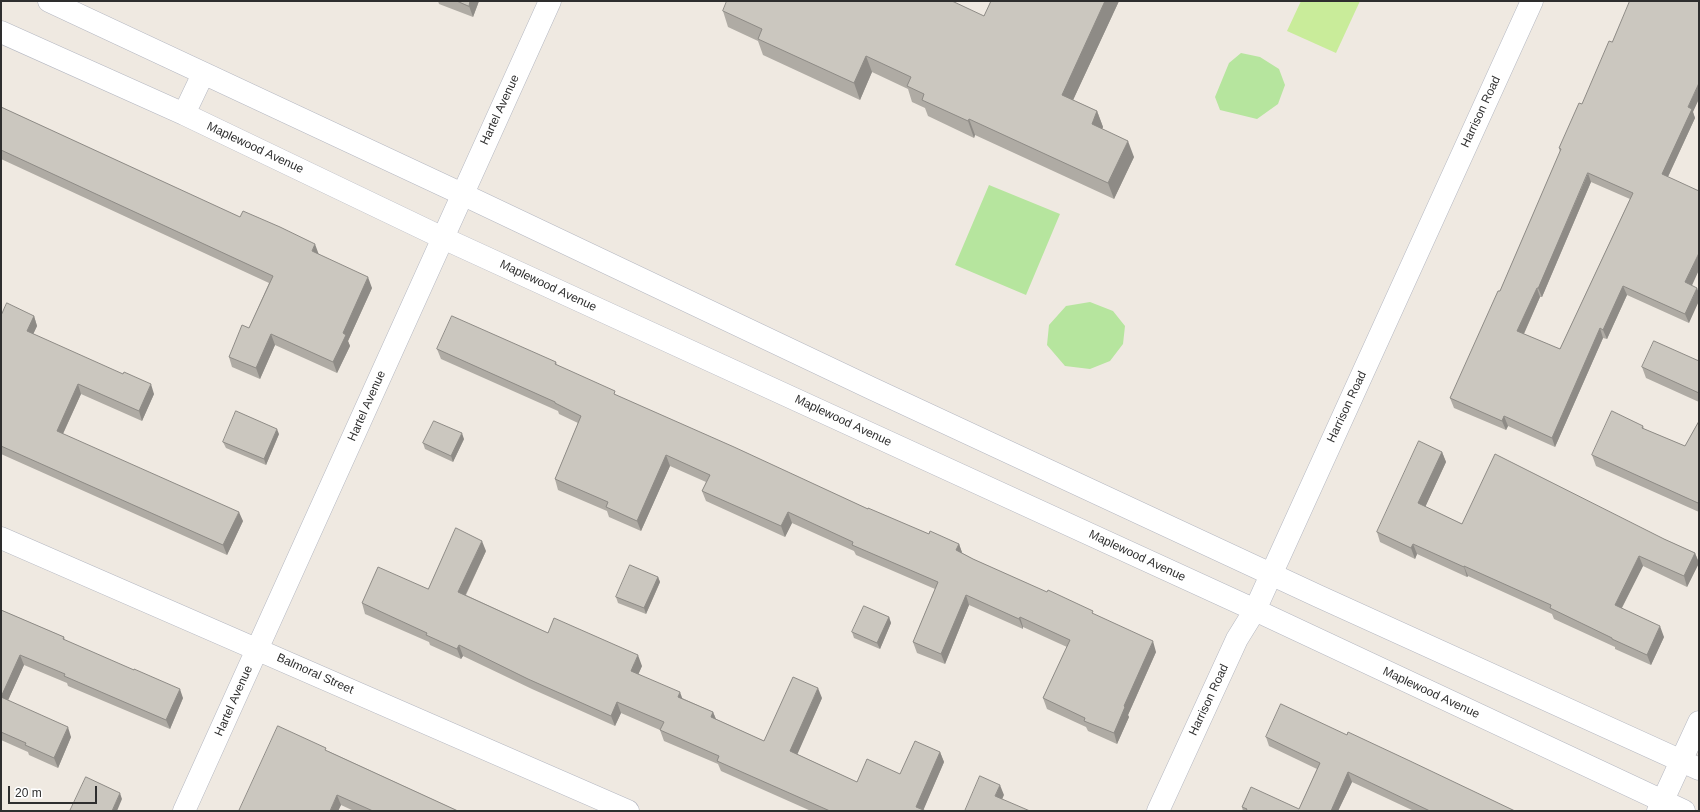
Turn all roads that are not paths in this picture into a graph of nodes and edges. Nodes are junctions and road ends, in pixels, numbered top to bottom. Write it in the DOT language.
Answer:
graph roads {
  1 [pos="49,1"];
  2 [pos="550,1"];
  3 [pos="1532,1"];
  4 [pos="1,32"];
  5 [pos="203,74"];
  6 [pos="184,114"];
  7 [pos="462,194"];
  8 [pos="443,238"];
  9 [pos="1,538"];
  10 [pos="1271,574"];
  11 [pos="1256,610"];
  12 [pos="258,649"];
  13 [pos="1699,722"];
  14 [pos="1690,765"];
  15 [pos="1660,806"];
  16 [pos="184,811"];
  17 [pos="628,811"];
  18 [pos="1158,811"];
  19 [pos="1684,811"];
  1 -- 5 [label="street"];
  2 -- 7 [label="street, Hartel Avenue"];
  3 -- 10 [label="street, Harrison Road"];
  4 -- 6 [label="street, Maplewood Avenue"];
  5 -- 6 [label="street"];
  5 -- 7 [label="street"];
  6 -- 8 [label="street, Maplewood Avenue"];
  7 -- 8 [label="street, Hartel Avenue"];
  7 -- 10 [label="street"];
  8 -- 11 [label="street, Maplewood Avenue"];
  8 -- 12 [label="street, Hartel Avenue"];
  9 -- 12 [label="street, Balmoral Street"];
  10 -- 11 [label="street, Harrison Road"];
  10 -- 14 [label="street"];
  11 -- 15 [label="street, Maplewood Avenue"];
  11 -- 18 [label="street, Harrison Road"];
  12 -- 16 [label="street, Hartel Avenue"];
  12 -- 17 [label="street, Balmoral Street"];
  13 -- 14 [label="street"];
  14 -- 15 [label="street"];
  15 -- 19 [label="street, Maplewood Avenue"];
}
